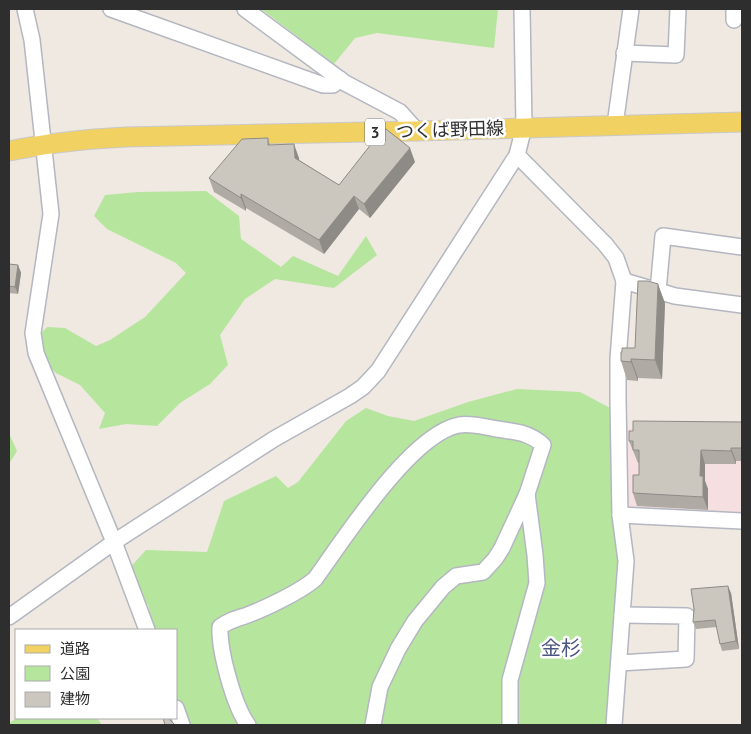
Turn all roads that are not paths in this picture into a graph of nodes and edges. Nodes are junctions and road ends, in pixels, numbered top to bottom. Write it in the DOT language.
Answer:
graph roads {
  1 [pos="25,9"];
  2 [pos="111,9"];
  3 [pos="244,9"];
  4 [pos="522,9"];
  5 [pos="630,9"];
  6 [pos="678,9"];
  7 [pos="624,53"];
  8 [pos="340,79"];
  9 [pos="742,122"];
  10 [pos="615,125"];
  11 [pos="524,128"];
  12 [pos="417,131"];
  13 [pos="42,144"];
  14 [pos="9,151"];
  15 [pos="516,155"];
  16 [pos="742,247"];
  17 [pos="624,281"];
  18 [pos="658,291"];
  19 [pos="742,305"];
  20 [pos="527,494"];
  21 [pos="620,515"];
  22 [pos="742,521"];
  23 [pos="114,542"];
  24 [pos="622,615"];
  25 [pos="9,617"];
  26 [pos="147,629"];
  27 [pos="619,663"];
  28 [pos="248,725"];
  29 [pos="374,725"];
  30 [pos="510,725"];
  31 [pos="614,725"];
  1 -- 13 [label="street"];
  2 -- 8 [label="street"];
  3 -- 8 [label="street"];
  4 -- 11 [label="street"];
  5 -- 7 [label="street"];
  6 -- 7 [label="street"];
  7 -- 10 [label="street"];
  8 -- 12 [label="street"];
  9 -- 10 [label="main road, つくば野田線 / 3"];
  10 -- 11 [label="main road, つくば野田線 / 3"];
  11 -- 12 [label="main road, つくば野田線 / 3"];
  11 -- 15 [label="street"];
  12 -- 13 [label="main road, つくば野田線 / 3"];
  13 -- 14 [label="main road, つくば野田線 / 3"];
  13 -- 23 [label="street"];
  15 -- 17 [label="street"];
  15 -- 23 [label="street"];
  16 -- 18 [label="street"];
  17 -- 18 [label="street"];
  17 -- 21 [label="street"];
  18 -- 19 [label="street"];
  20 -- 28 [label="street"];
  20 -- 29 [label="street"];
  20 -- 30 [label="street"];
  21 -- 22 [label="street"];
  21 -- 24 [label="street"];
  23 -- 25 [label="street"];
  23 -- 26 [label="street"];
  24 -- 27 [label="street"];
  24 -- 27 [label="street"];
  27 -- 31 [label="street"];
}
